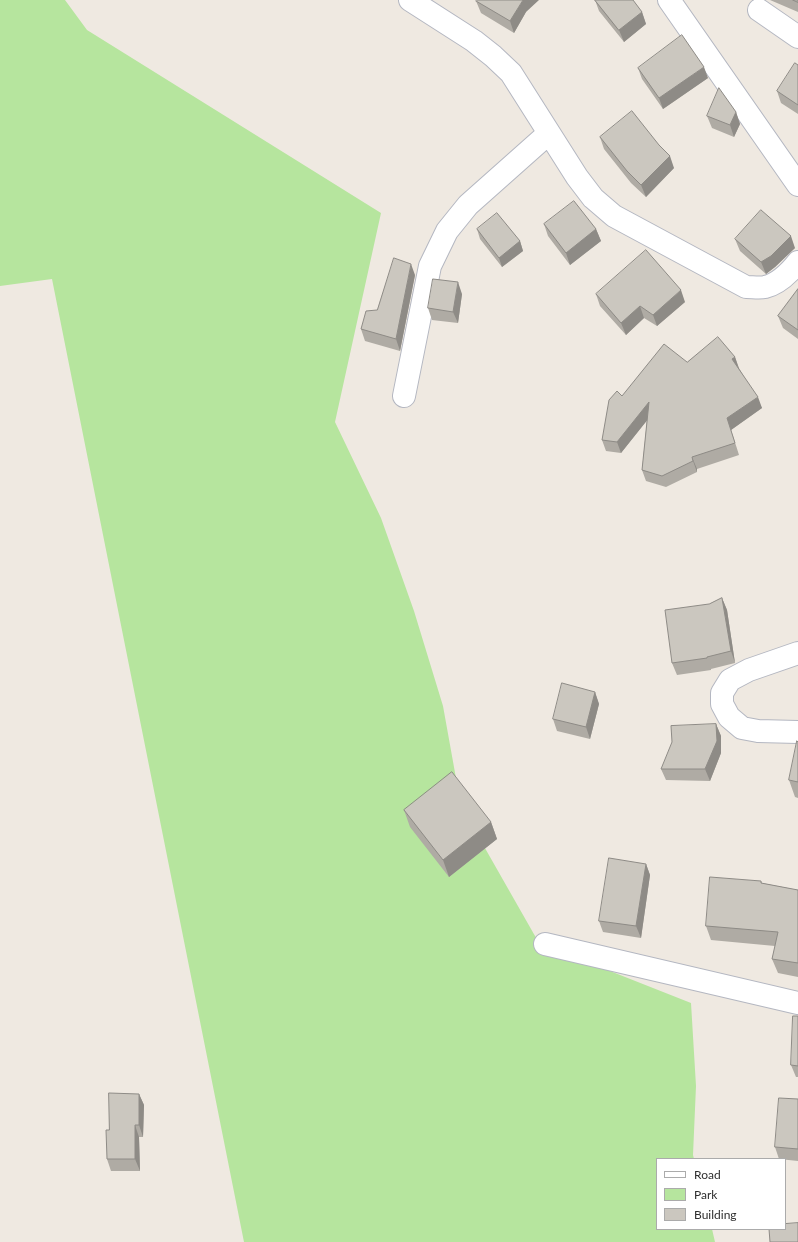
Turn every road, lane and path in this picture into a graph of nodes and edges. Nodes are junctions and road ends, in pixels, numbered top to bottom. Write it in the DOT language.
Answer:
graph roads {
  1 [pos="410,0"];
  2 [pos="669,0"];
  3 [pos="759,10"];
  4 [pos="798,37"];
  5 [pos="549,134"];
  6 [pos="798,185"];
  7 [pos="798,262"];
  8 [pos="404,396"];
  9 [pos="798,653"];
  10 [pos="798,732"];
  11 [pos="545,944"];
  12 [pos="798,1002"];
  1 -- 5 [label="street"];
  2 -- 6 [label="street"];
  3 -- 4 [label="street"];
  5 -- 7 [label="street"];
  5 -- 8 [label="street"];
  9 -- 10 [label="street"];
  11 -- 12 [label="street"];
}
